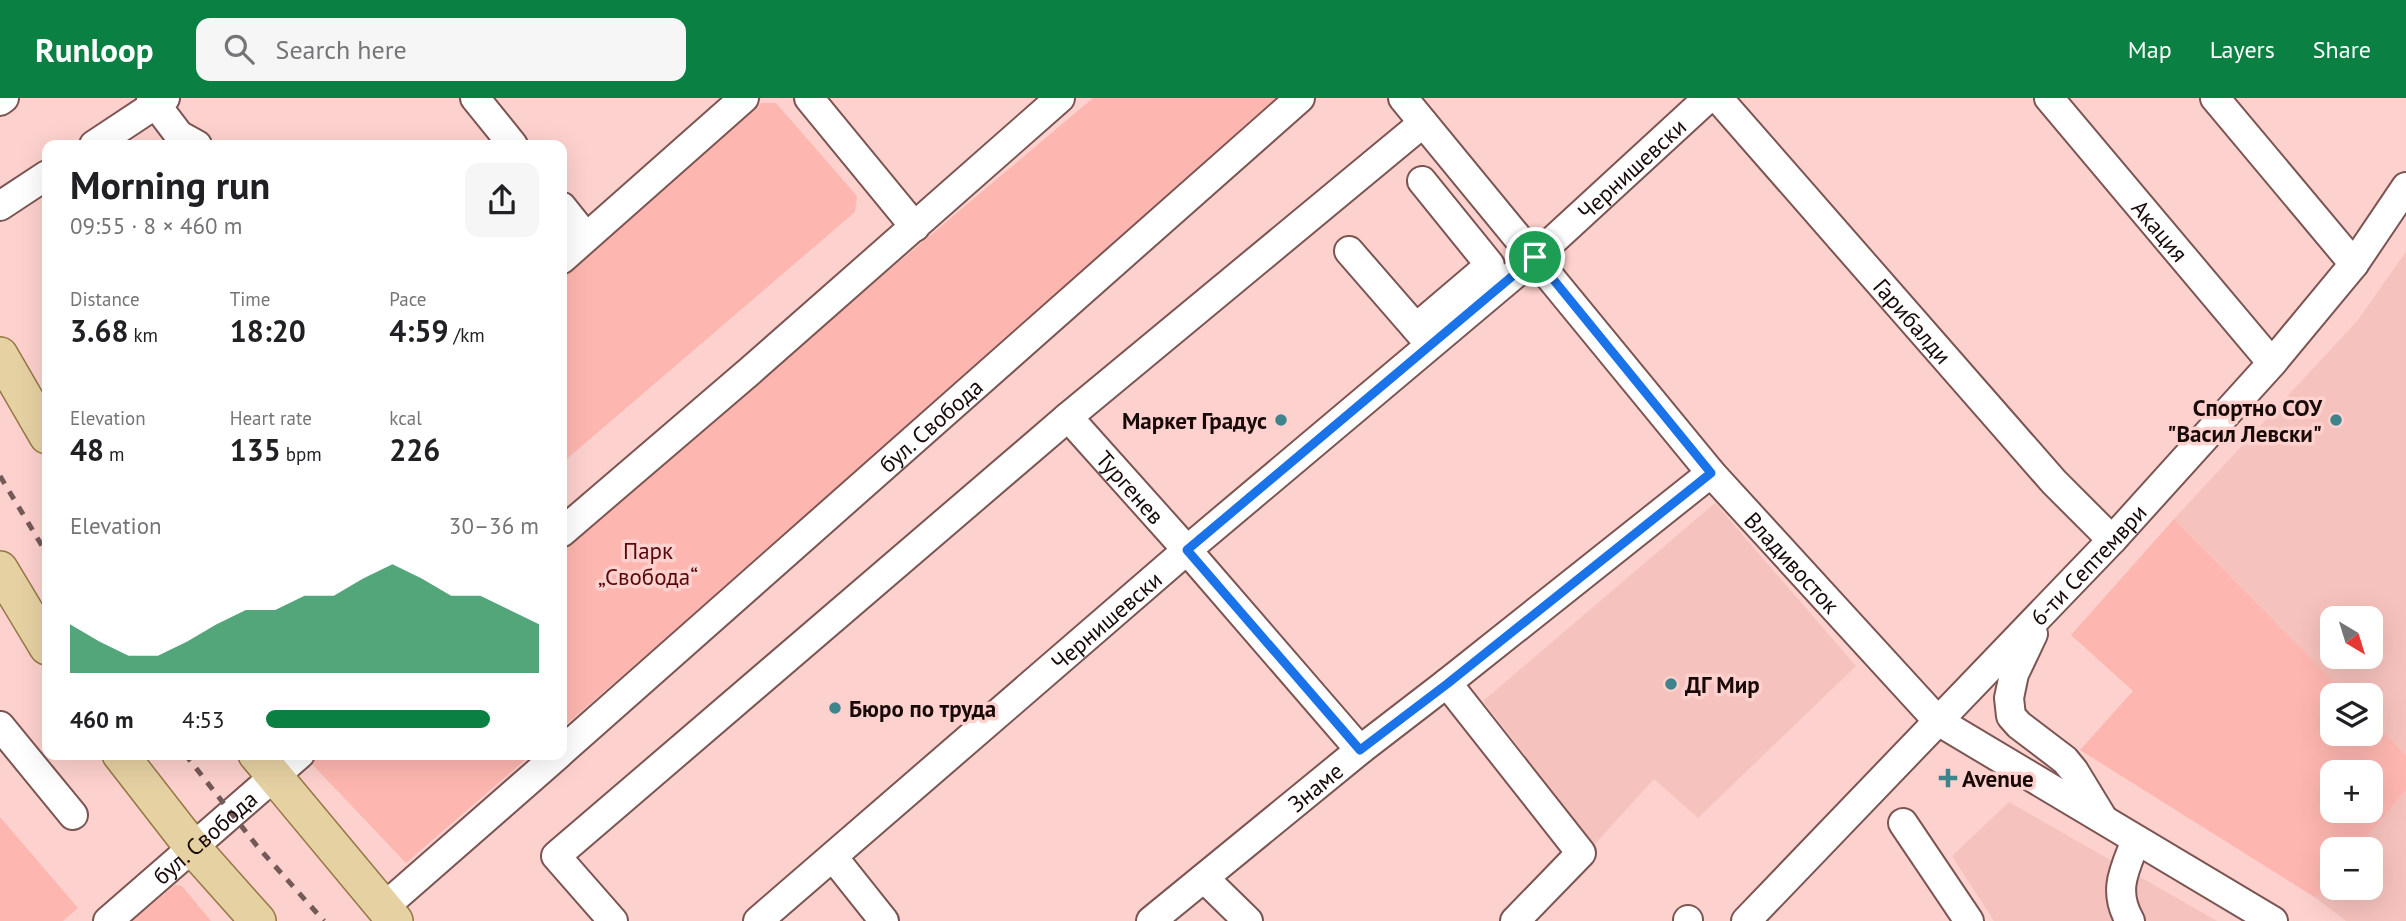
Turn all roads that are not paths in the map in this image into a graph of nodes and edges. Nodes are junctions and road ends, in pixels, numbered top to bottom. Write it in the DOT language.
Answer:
graph roads {
  1 [pos="475,98"];
  2 [pos="744,98"];
  3 [pos="809,98"];
  4 [pos="1060,98"];
  5 [pos="1300,98"];
  6 [pos="1403,98"];
  7 [pos="1708,98"];
  8 [pos="1718,98"];
  9 [pos="2049,98"];
  10 [pos="2215,98"];
  11 [pos="157,101"];
  12 [pos="1423,123"];
  13 [pos="101,140"];
  14 [pos="188,140"];
  15 [pos="509,140"];
  16 [pos="42,178"];
  17 [pos="1422,181"];
  18 [pos="2406,187"];
  19 [pos="0,205"];
  20 [pos="567,212"];
  21 [pos="915,227"];
  22 [pos="586,237"];
  23 [pos="1349,251"];
  24 [pos="567,254"];
  25 [pos="1535,257"];
  26 [pos="2354,264"];
  27 [pos="1423,337"];
  28 [pos="0,355"];
  29 [pos="2272,363"];
  30 [pos="1068,417"];
  31 [pos="42,427"];
  32 [pos="1711,473"];
  33 [pos="567,528"];
  34 [pos="2112,540"];
  35 [pos="1187,550"];
  36 [pos="0,569"];
  37 [pos="2037,618"];
  38 [pos="42,639"];
  39 [pos="1447,684"];
  40 [pos="1938,722"];
  41 [pos="0,726"];
  42 [pos="567,747"];
  43 [pos="1360,750"];
  44 [pos="125,760"];
  45 [pos="282,760"];
  46 [pos="553,760"];
  47 [pos="265,766"];
  48 [pos="73,815"];
  49 [pos="2103,820"];
  50 [pos="1903,823"];
  51 [pos="2136,839"];
  52 [pos="193,848"];
  53 [pos="833,857"];
  54 [pos="1580,875"];
  55 [pos="1204,878"];
  56 [pos="389,915"];
  57 [pos="108,921"];
  58 [pos="258,921"];
  59 [pos="613,921"];
  60 [pos="758,921"];
  61 [pos="884,921"];
  62 [pos="1151,921"];
  63 [pos="1248,921"];
  64 [pos="1515,921"];
  65 [pos="1536,921"];
  66 [pos="1746,921"];
  67 [pos="1969,921"];
  68 [pos="2130,921"];
  69 [pos="2273,921"];
  1 -- 15 [label="street"];
  2 -- 22 [label="street"];
  3 -- 21 [label="street"];
  4 -- 21 [label="street"];
  5 -- 42 [label="street, бул. Свобода"];
  6 -- 12 [label="street, Владивосток"];
  7 -- 25 [label="street, Чернишевски"];
  8 -- 34 [label="street, Гарибалди"];
  9 -- 29 [label="street, Акация"];
  10 -- 26 [label="street"];
  11 -- 13 [label="street"];
  11 -- 14 [label="street"];
  12 -- 25 [label="street, Владивосток"];
  12 -- 30 [label="street"];
  16 -- 19 [label="street"];
  17 -- 27 [label="street"];
  18 -- 26 [label="street, 6-ти Септември"];
  20 -- 22 [label="street"];
  21 -- 33 [label="street"];
  22 -- 24 [label="street"];
  23 -- 27 [label="street"];
  25 -- 27 [label="street, Чернишевски"];
  25 -- 32 [label="street, Владивосток"];
  26 -- 29 [label="street, 6-ти Септември"];
  27 -- 35 [label="street, Чернишевски"];
  28 -- 31 [label="main road"];
  29 -- 34 [label="street, 6-ти Септември"];
  30 -- 35 [label="street, Тургенев"];
  30 -- 59 [label="street"];
  32 -- 39 [label="street, Знаме"];
  32 -- 40 [label="street, Владивосток"];
  34 -- 37 [label="street, 6-ти Септември"];
  35 -- 43 [label="street, Тургенев"];
  35 -- 53 [label="street, Чернишевски"];
  36 -- 38 [label="main road"];
  37 -- 40 [label="street, 6-ти Септември"];
  37 -- 49 [label="street"];
  39 -- 43 [label="street, Знаме"];
  39 -- 64 [label="street"];
  40 -- 49 [label="street, Владивосток"];
  40 -- 66 [label="street, 6-ти Септември"];
  41 -- 48 [label="street"];
  43 -- 55 [label="street, Знаме"];
  44 -- 52 [label="main road"];
  45 -- 47 [label="street, бул. Свобода"];
  46 -- 56 [label="street, бул. Свобода"];
  47 -- 52 [label="street, бул. Свобода"];
  47 -- 56 [label="main road"];
  49 -- 51 [label="street, Владивосток"];
  50 -- 67 [label="street"];
  51 -- 68 [label="street"];
  51 -- 69 [label="street, Владивосток"];
  52 -- 57 [label="street, бул. Свобода"];
  52 -- 58 [label="main road"];
  53 -- 60 [label="street, Чернишевски"];
  53 -- 61 [label="street"];
  54 -- 65 [label="street"];
  55 -- 62 [label="street, Знаме"];
  55 -- 63 [label="street"];
}
